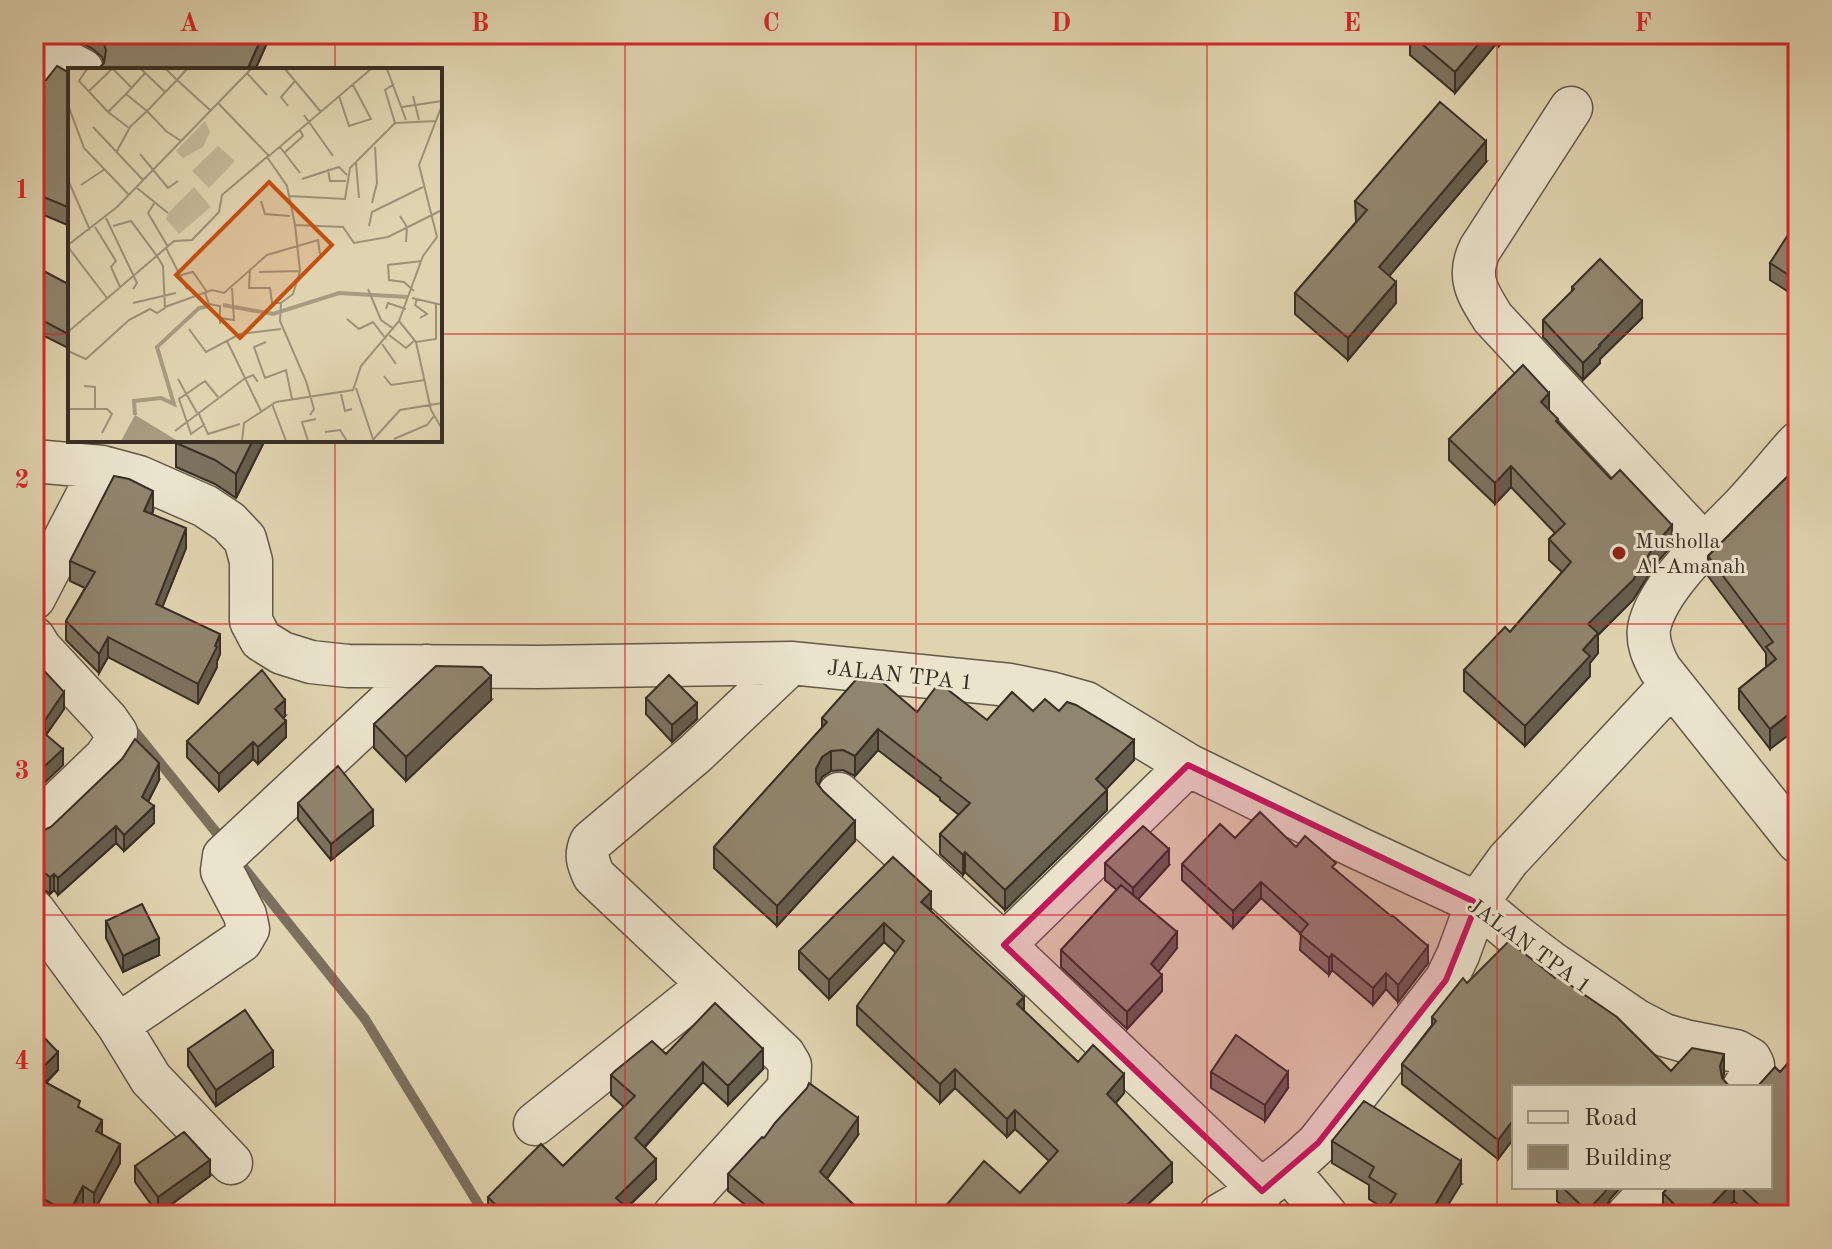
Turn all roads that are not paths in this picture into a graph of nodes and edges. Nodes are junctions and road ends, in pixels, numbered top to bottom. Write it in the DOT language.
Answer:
graph roads {
  1 [pos="1571,108"];
  2 [pos="1798,443"];
  3 [pos="124,460"];
  4 [pos="34,461"];
  5 [pos="1704,545"];
  6 [pos="34,598"];
  7 [pos="34,638"];
  8 [pos="791,663"];
  9 [pos="427,666"];
  10 [pos="1672,684"];
  11 [pos="1188,765"];
  12 [pos="839,794"];
  13 [pos="34,826"];
  14 [pos="1798,842"];
  15 [pos="1477,903"];
  16 [pos="34,911"];
  17 [pos="1004,945"];
  18 [pos="709,985"];
  19 [pos="118,1025"];
  20 [pos="1745,1085"];
  21 [pos="535,1124"];
  22 [pos="231,1163"];
  23 [pos="1275,1180"];
  24 [pos="1652,1189"];
  25 [pos="674,1215"];
  26 [pos="1220,1215"];
  27 [pos="1326,1215"];
  28 [pos="1628,1215"];
  1 -- 5 [label="street"];
  2 -- 5 [label="street"];
  3 -- 4 [label="street, JALAN TPA 1"];
  3 -- 6 [label="street"];
  3 -- 9 [label="street, JALAN TPA 1"];
  5 -- 10 [label="street"];
  7 -- 13 [label="street"];
  8 -- 9 [label="street, JALAN TPA 1"];
  8 -- 11 [label="street, JALAN TPA 1"];
  8 -- 18 [label="street"];
  9 -- 19 [label="street"];
  10 -- 14 [label="street"];
  10 -- 15 [label="street"];
  11 -- 15 [label="street, JALAN TPA 1"];
  11 -- 17 [label="street"];
  12 -- 17 [label="street"];
  15 -- 20 [label="street, JALAN TPA 1"];
  15 -- 23 [label="street"];
  16 -- 19 [label="street"];
  17 -- 23 [label="street"];
  18 -- 21 [label="street"];
  18 -- 25 [label="street"];
  19 -- 22 [label="street"];
  23 -- 26 [label="street"];
  23 -- 27 [label="street"];
  24 -- 28 [label="street"];
}
